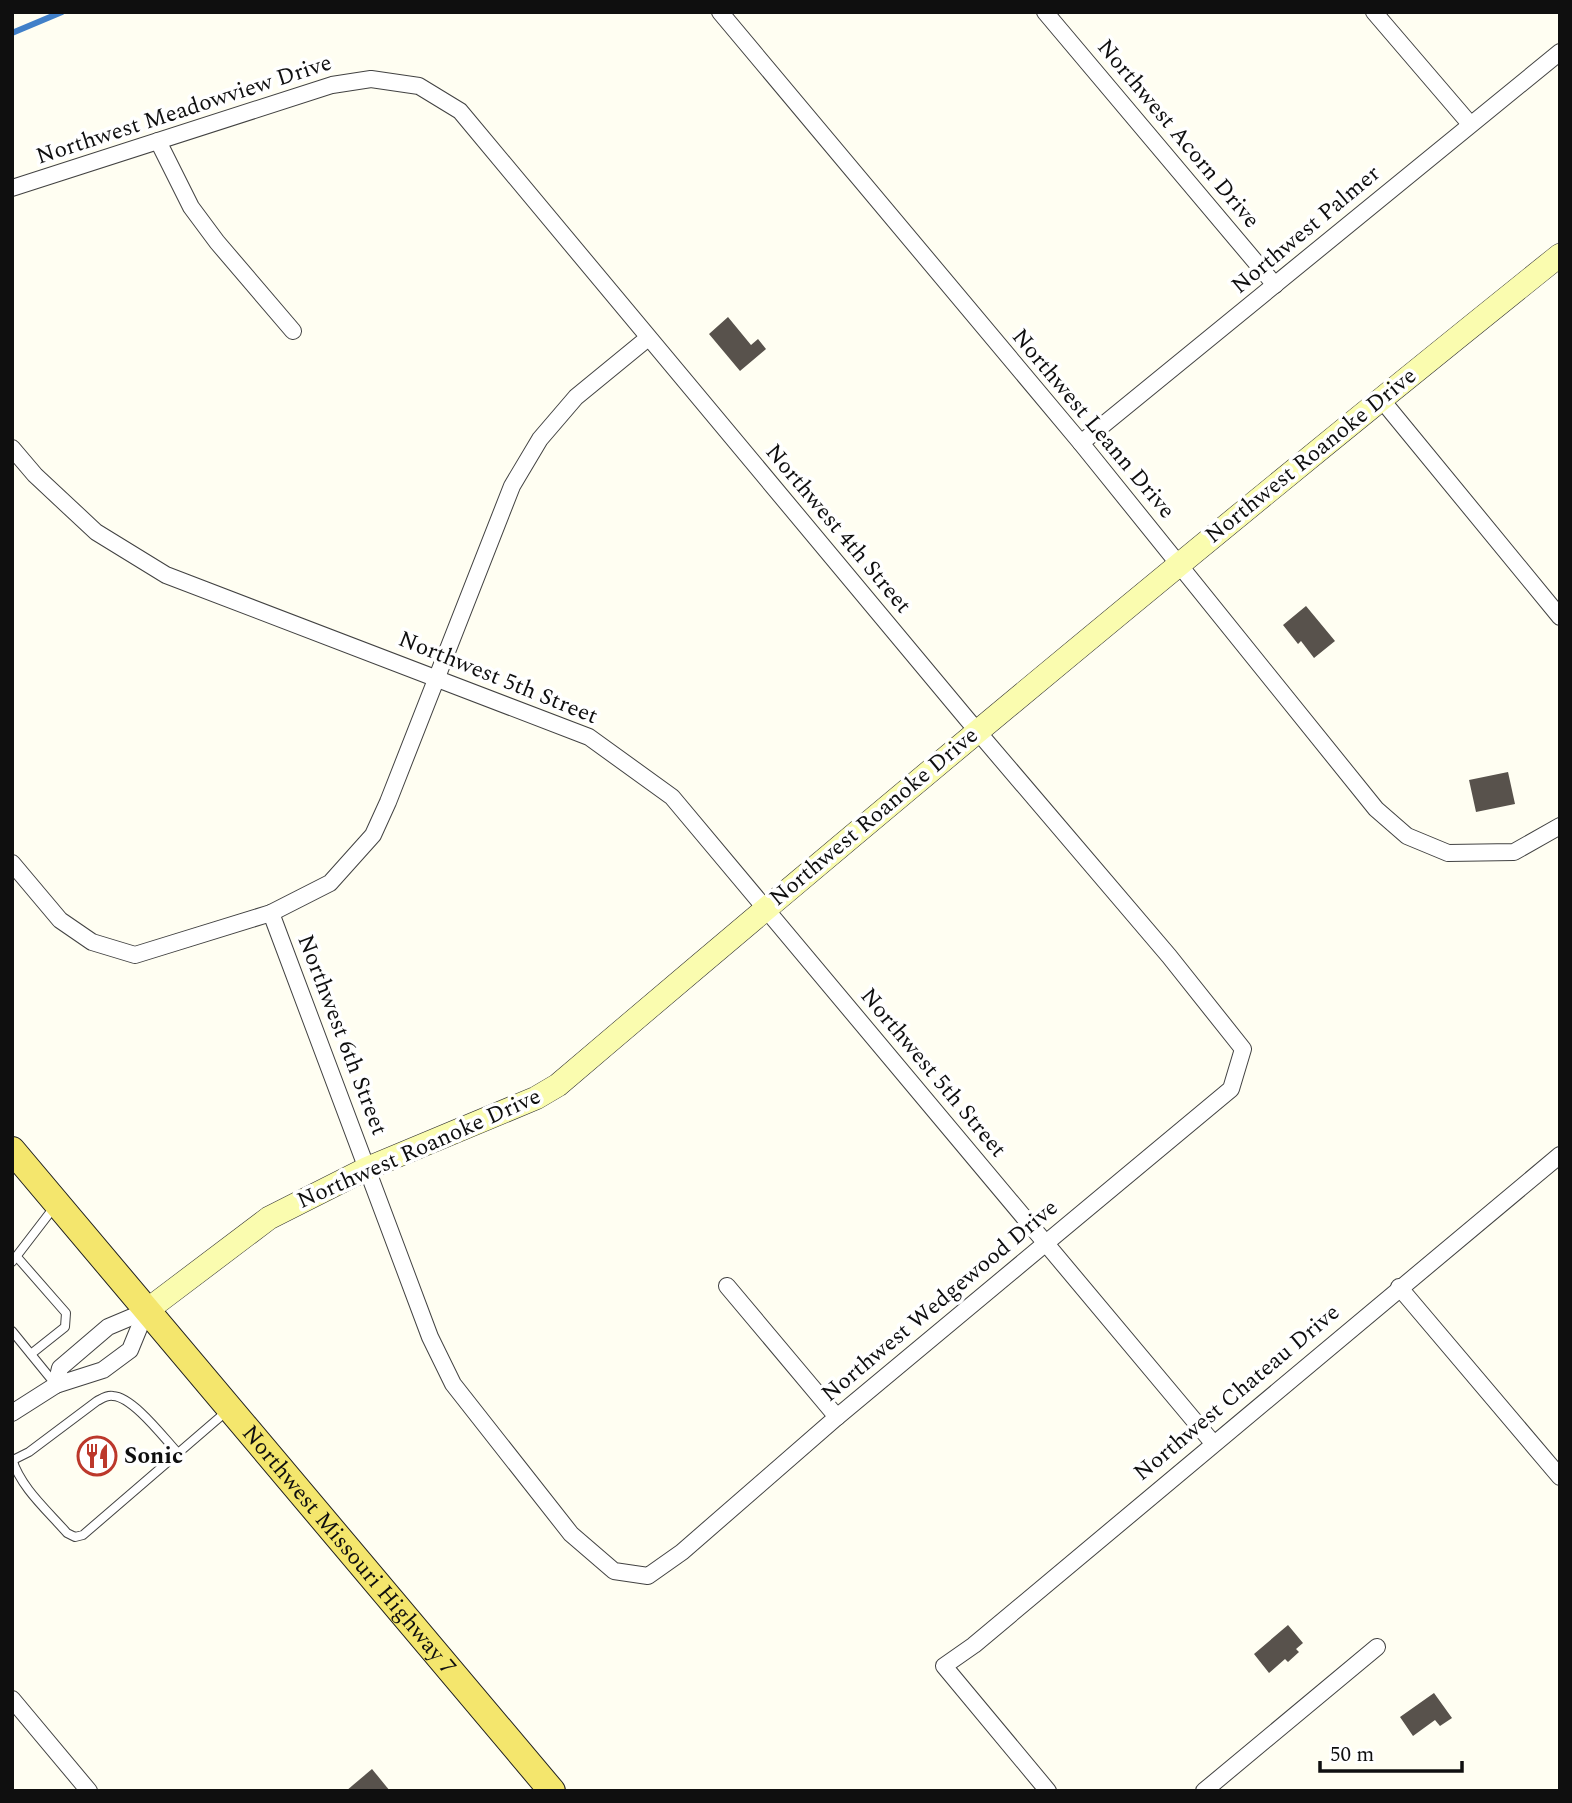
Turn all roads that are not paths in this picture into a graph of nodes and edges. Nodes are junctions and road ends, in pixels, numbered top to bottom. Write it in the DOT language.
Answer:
graph roads {
  1 [pos="720,12"];
  2 [pos="1045,12"];
  3 [pos="1374,12"];
  4 [pos="1560,52"];
  5 [pos="371,79"];
  6 [pos="1470,124"];
  7 [pos="158,141"];
  8 [pos="12,188"];
  9 [pos="1560,255"];
  10 [pos="1275,285"];
  11 [pos="293,331"];
  12 [pos="648,338"];
  13 [pos="1381,399"];
  14 [pos="1081,443"];
  15 [pos="12,448"];
  16 [pos="1179,563"];
  17 [pos="1560,617"];
  18 [pos="437,678"];
  19 [pos="978,731"];
  20 [pos="1560,826"];
  21 [pos="12,863"];
  22 [pos="765,908"];
  23 [pos="271,913"];
  24 [pos="1243,1049"];
  25 [pos="12,1150"];
  26 [pos="1560,1155"];
  27 [pos="368,1168"];
  28 [pos="57,1203"];
  29 [pos="1045,1242"];
  30 [pos="15,1260"];
  31 [pos="727,1286"];
  32 [pos="1399,1287"];
  33 [pos="146,1311"];
  34 [pos="12,1331"];
  35 [pos="31,1354"];
  36 [pos="57,1385"];
  37 [pos="230,1409"];
  38 [pos="12,1413"];
  39 [pos="837,1417"];
  40 [pos="1213,1443"];
  41 [pos="178,1453"];
  42 [pos="13,1460"];
  43 [pos="1560,1477"];
  44 [pos="648,1576"];
  45 [pos="1377,1647"];
  46 [pos="12,1699"];
  47 [pos="89,1791"];
  48 [pos="552,1791"];
  49 [pos="1048,1791"];
  50 [pos="1204,1791"];
  1 -- 14 [label="street, Northwest Leann Drive"];
  2 -- 10 [label="street, Northwest Acorn Drive"];
  3 -- 6 [label="street"];
  4 -- 6 [label="street, Northwest Palmer"];
  5 -- 7 [label="street, Northwest Meadowview Drive"];
  5 -- 12 [label="street, Northwest 4th Street"];
  6 -- 10 [label="street, Northwest Palmer"];
  7 -- 8 [label="street, Northwest Meadowview Drive"];
  7 -- 11 [label="street"];
  9 -- 13 [label="street, Northwest Roanoke Drive"];
  10 -- 14 [label="street, Northwest Palmer"];
  12 -- 18 [label="street"];
  12 -- 19 [label="street, Northwest 4th Street"];
  13 -- 16 [label="street, Northwest Roanoke Drive"];
  13 -- 17 [label="street"];
  14 -- 16 [label="street, Northwest Leann Drive"];
  15 -- 18 [label="street, Northwest 5th Street"];
  16 -- 19 [label="street, Northwest Roanoke Drive"];
  16 -- 20 [label="street, Northwest Leann Drive"];
  18 -- 22 [label="street, Northwest 5th Street"];
  18 -- 23 [label="street"];
  19 -- 22 [label="street, Northwest Roanoke Drive"];
  19 -- 24 [label="street, Northwest 4th Street"];
  21 -- 23 [label="street, Northwest 6th Street"];
  22 -- 27 [label="street, Northwest Roanoke Drive"];
  22 -- 29 [label="street, Northwest 5th Street"];
  23 -- 27 [label="street, Northwest 6th Street"];
  24 -- 29 [label="street, Northwest Wedgewood Drive"];
  25 -- 28 [label="main road, Northwest Missouri Highway 7"];
  26 -- 32 [label="street, Northwest Chateau Drive"];
  27 -- 33 [label="street, Northwest Roanoke Drive"];
  27 -- 44 [label="street, Northwest 6th Street"];
  28 -- 30 [label="lane"];
  28 -- 33 [label="main road, Northwest Missouri Highway 7"];
  29 -- 39 [label="street, Northwest Wedgewood Drive"];
  29 -- 40 [label="street, Northwest 5th Street"];
  30 -- 35 [label="lane"];
  31 -- 39 [label="street"];
  32 -- 40 [label="street, Northwest Chateau Drive"];
  32 -- 43 [label="street"];
  33 -- 36 [label="street"];
  33 -- 36 [label="street"];
  33 -- 37 [label="main road, Northwest Missouri Highway 7"];
  34 -- 35 [label="lane"];
  35 -- 36 [label="lane"];
  36 -- 38 [label="street"];
  37 -- 41 [label="lane"];
  37 -- 48 [label="main road, Northwest Missouri Highway 7"];
  39 -- 44 [label="street, Northwest Wedgewood Drive"];
  40 -- 49 [label="street, Northwest Chateau Drive"];
  41 -- 42 [label="lane"];
  41 -- 42 [label="lane"];
  45 -- 50 [label="street"];
  46 -- 47 [label="street"];
}
